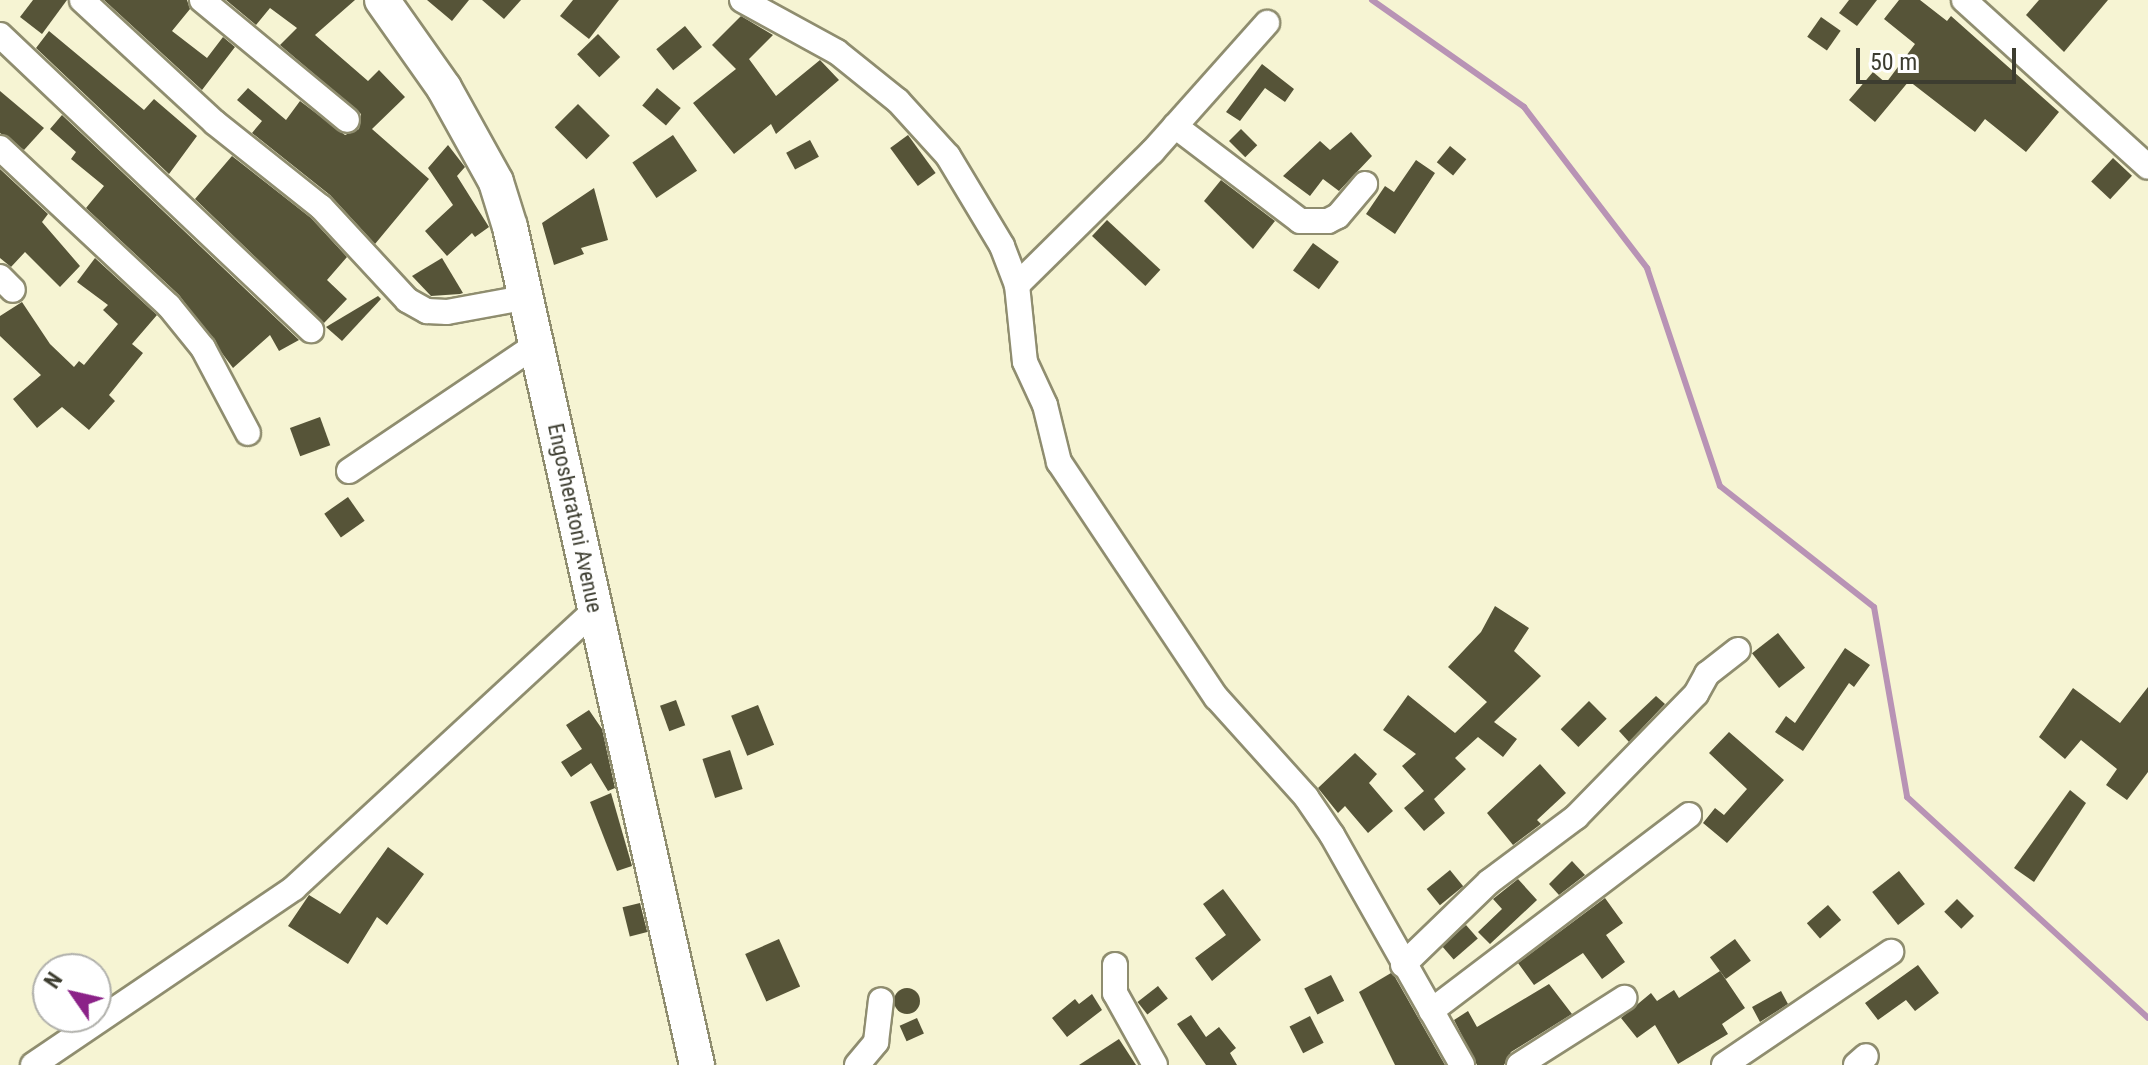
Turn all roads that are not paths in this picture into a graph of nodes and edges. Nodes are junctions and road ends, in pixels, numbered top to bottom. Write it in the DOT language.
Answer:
graph roads {
  1 [pos="82,0"];
  2 [pos="202,0"];
  3 [pos="382,0"];
  4 [pos="742,0"];
  5 [pos="1964,0"];
  6 [pos="1267,23"];
  7 [pos="0,35"];
  8 [pos="347,120"];
  9 [pos="1175,126"];
  10 [pos="0,148"];
  11 [pos="2148,167"];
  12 [pos="1365,184"];
  13 [pos="1017,285"];
  14 [pos="529,297"];
  15 [pos="311,330"];
  16 [pos="539,343"];
  17 [pos="248,433"];
  18 [pos="349,471"];
  19 [pos="594,611"];
  20 [pos="1738,650"];
  21 [pos="1689,815"];
  22 [pos="1891,952"];
  23 [pos="1115,965"];
  24 [pos="1403,965"];
  25 [pos="1624,998"];
  26 [pos="881,1000"];
  27 [pos="1431,1011"];
  28 [pos="33,1065"];
  29 [pos="697,1065"];
  30 [pos="857,1065"];
  31 [pos="1155,1065"];
  32 [pos="1462,1065"];
  33 [pos="1519,1065"];
  34 [pos="1724,1065"];
  1 -- 14 [label="street"];
  2 -- 8 [label="street"];
  3 -- 14 [label="street, Engosheratoni Avenue"];
  4 -- 13 [label="street"];
  5 -- 11 [label="street"];
  6 -- 9 [label="street"];
  7 -- 15 [label="street"];
  9 -- 12 [label="street"];
  9 -- 13 [label="street"];
  10 -- 17 [label="street"];
  13 -- 24 [label="street"];
  14 -- 16 [label="street, Engosheratoni Avenue"];
  16 -- 18 [label="street"];
  16 -- 19 [label="street, Engosheratoni Avenue"];
  19 -- 28 [label="street"];
  19 -- 29 [label="street, Engosheratoni Avenue"];
  20 -- 24 [label="street"];
  21 -- 27 [label="street"];
  22 -- 34 [label="street"];
  23 -- 31 [label="street"];
  24 -- 27 [label="street"];
  25 -- 33 [label="street"];
  26 -- 30 [label="street"];
  27 -- 32 [label="street"];
}
